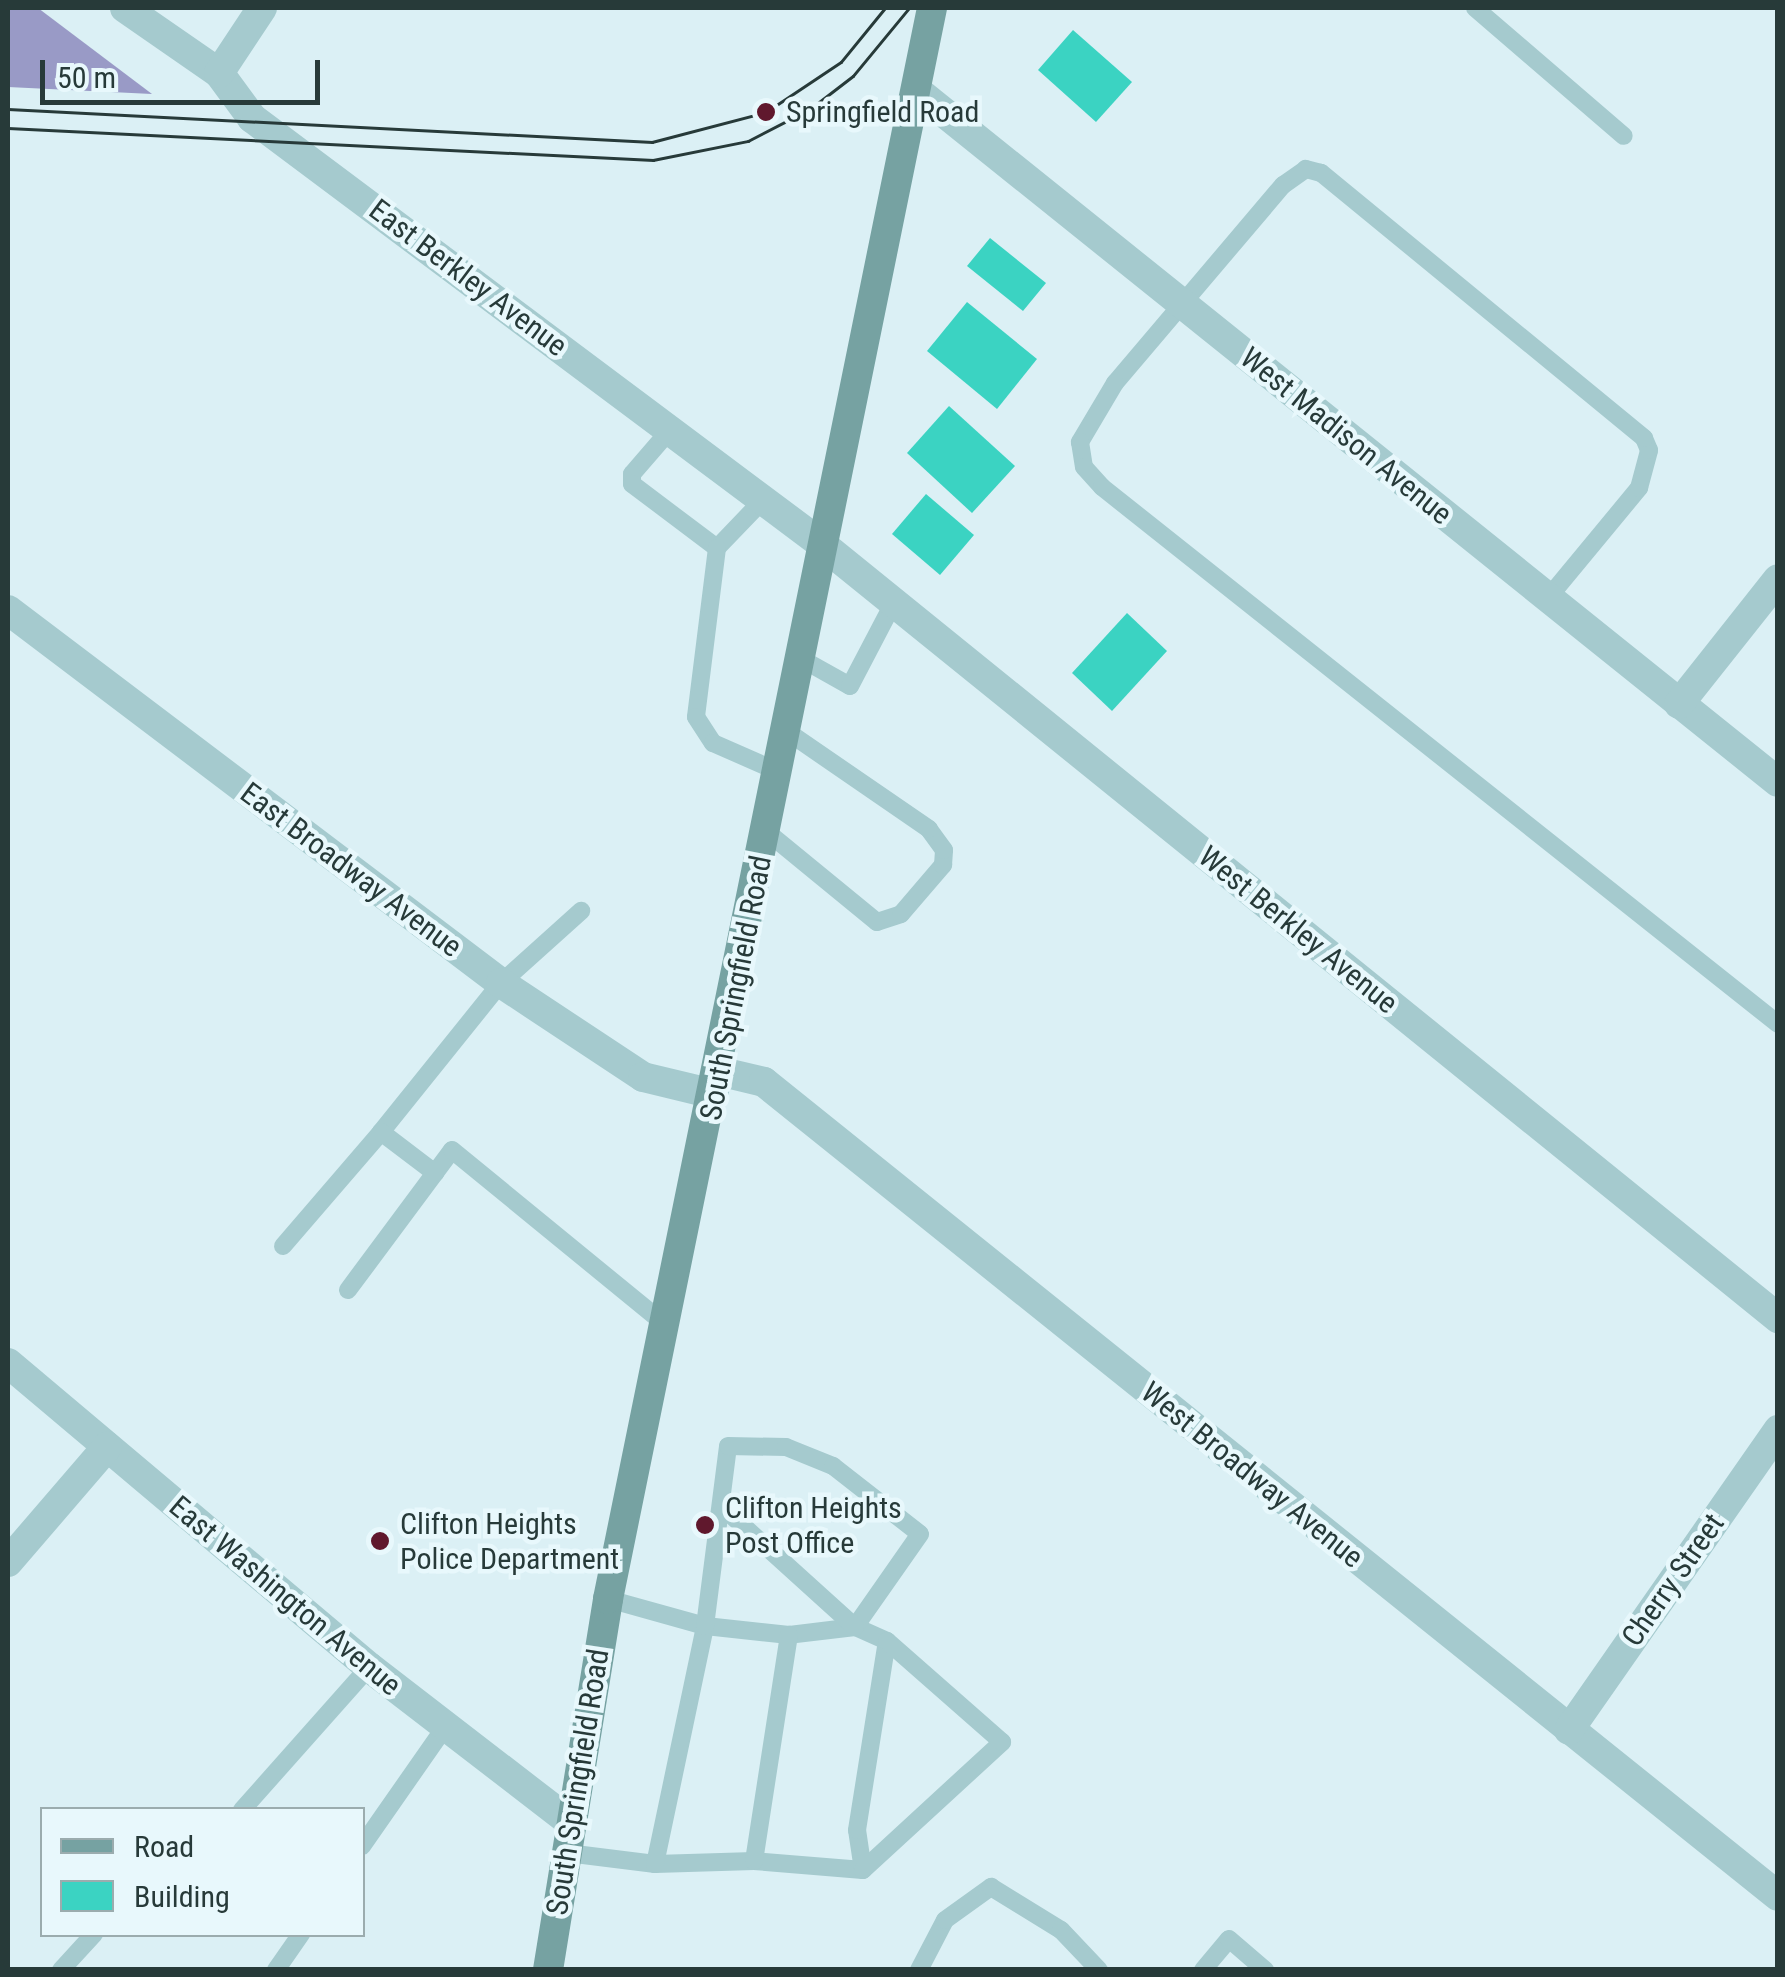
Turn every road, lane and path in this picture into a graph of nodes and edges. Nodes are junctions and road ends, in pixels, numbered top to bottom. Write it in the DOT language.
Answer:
graph roads {
  1 [pos="126,8"];
  2 [pos="262,8"];
  3 [pos="932,8"];
  4 [pos="1475,8"];
  5 [pos="219,73"];
  6 [pos="916,90"];
  7 [pos="1624,136"];
  8 [pos="1184,306"];
  9 [pos="670,430"];
  10 [pos="763,500"];
  11 [pos="819,542"];
  12 [pos="717,548"];
  13 [pos="1778,579"];
  14 [pos="1548,598"];
  15 [pos="894,602"];
  16 [pos="8,610"];
  17 [pos="800,658"];
  18 [pos="1679,704"];
  19 [pos="788,732"];
  20 [pos="779,772"];
  21 [pos="1778,782"];
  22 [pos="767,832"];
  23 [pos="581,910"];
  24 [pos="501,983"];
  25 [pos="1778,1024"];
  26 [pos="716,1082"];
  27 [pos="382,1132"];
  28 [pos="435,1174"];
  29 [pos="284,1246"];
  30 [pos="348,1290"];
  31 [pos="1778,1318"];
  32 [pos="668,1326"];
  33 [pos="8,1363"];
  34 [pos="1778,1430"];
  35 [pos="107,1446"];
  36 [pos="722,1507"];
  37 [pos="8,1562"];
  38 [pos="608,1599"];
  39 [pos="705,1626"];
  40 [pos="855,1627"];
  41 [pos="788,1635"];
  42 [pos="886,1641"];
  43 [pos="370,1667"];
  44 [pos="445,1728"];
  45 [pos="1570,1730"];
  46 [pos="245,1807"];
  47 [pos="570,1821"];
  48 [pos="365,1842"];
  49 [pos="566,1853"];
  50 [pos="754,1860"];
  51 [pos="655,1864"];
  52 [pos="864,1870"];
  53 [pos="1778,1896"];
  54 [pos="91,1937"];
  55 [pos="299,1937"];
  56 [pos="61,1970"];
  57 [pos="276,1970"];
  58 [pos="548,1970"];
  59 [pos="919,1970"];
  60 [pos="1099,1970"];
  61 [pos="1204,1970"];
  62 [pos="1264,1970"];
  1 -- 5 [label="street, East Berkley Avenue"];
  2 -- 5 [label="street"];
  3 -- 6 [label="main road, South Springfield Road"];
  4 -- 7 [label="lane"];
  5 -- 9 [label="street, East Berkley Avenue"];
  6 -- 8 [label="street, West Madison Avenue"];
  6 -- 11 [label="main road, South Springfield Road"];
  8 -- 14 [label="street, West Madison Avenue"];
  8 -- 14 [label="lane"];
  8 -- 25 [label="lane"];
  9 -- 10 [label="street, East Berkley Avenue"];
  9 -- 12 [label="lane"];
  10 -- 11 [label="street, East Berkley Avenue"];
  10 -- 12 [label="lane"];
  11 -- 15 [label="street, West Berkley Avenue"];
  11 -- 17 [label="main road, South Springfield Road"];
  12 -- 20 [label="lane"];
  13 -- 18 [label="street"];
  14 -- 18 [label="street, West Madison Avenue"];
  15 -- 17 [label="lane"];
  15 -- 31 [label="street, West Berkley Avenue"];
  16 -- 24 [label="street, East Broadway Avenue"];
  17 -- 19 [label="main road, South Springfield Road"];
  18 -- 21 [label="street, West Madison Avenue"];
  19 -- 20 [label="main road, South Springfield Road"];
  19 -- 22 [label="lane"];
  20 -- 22 [label="main road, South Springfield Road"];
  22 -- 26 [label="main road, South Springfield Road"];
  23 -- 24 [label="lane"];
  24 -- 26 [label="street, East Broadway Avenue"];
  24 -- 27 [label="lane"];
  26 -- 32 [label="main road, South Springfield Road"];
  26 -- 45 [label="street, West Broadway Avenue"];
  27 -- 28 [label="lane"];
  27 -- 29 [label="lane"];
  28 -- 30 [label="lane"];
  28 -- 32 [label="lane"];
  32 -- 38 [label="main road, South Springfield Road"];
  33 -- 35 [label="street, East Washington Avenue"];
  34 -- 45 [label="street, Cherry Street"];
  35 -- 37 [label="street"];
  35 -- 43 [label="street, East Washington Avenue"];
  36 -- 39 [label="lane"];
  36 -- 40 [label="lane"];
  36 -- 40 [label="lane"];
  38 -- 39 [label="lane"];
  38 -- 47 [label="main road, South Springfield Road"];
  39 -- 41 [label="lane"];
  39 -- 51 [label="lane"];
  40 -- 41 [label="lane"];
  40 -- 42 [label="lane"];
  41 -- 50 [label="lane"];
  42 -- 52 [label="lane"];
  42 -- 52 [label="lane"];
  43 -- 44 [label="street, East Washington Avenue"];
  43 -- 46 [label="lane"];
  44 -- 47 [label="street, East Washington Avenue"];
  44 -- 48 [label="lane"];
  45 -- 53 [label="street, West Broadway Avenue"];
  47 -- 49 [label="main road, South Springfield Road"];
  49 -- 51 [label="lane"];
  49 -- 58 [label="main road, South Springfield Road"];
  50 -- 51 [label="lane"];
  50 -- 52 [label="lane"];
  54 -- 56 [label="lane"];
  55 -- 57 [label="lane"];
  59 -- 60 [label="lane"];
  61 -- 62 [label="lane"];
}
